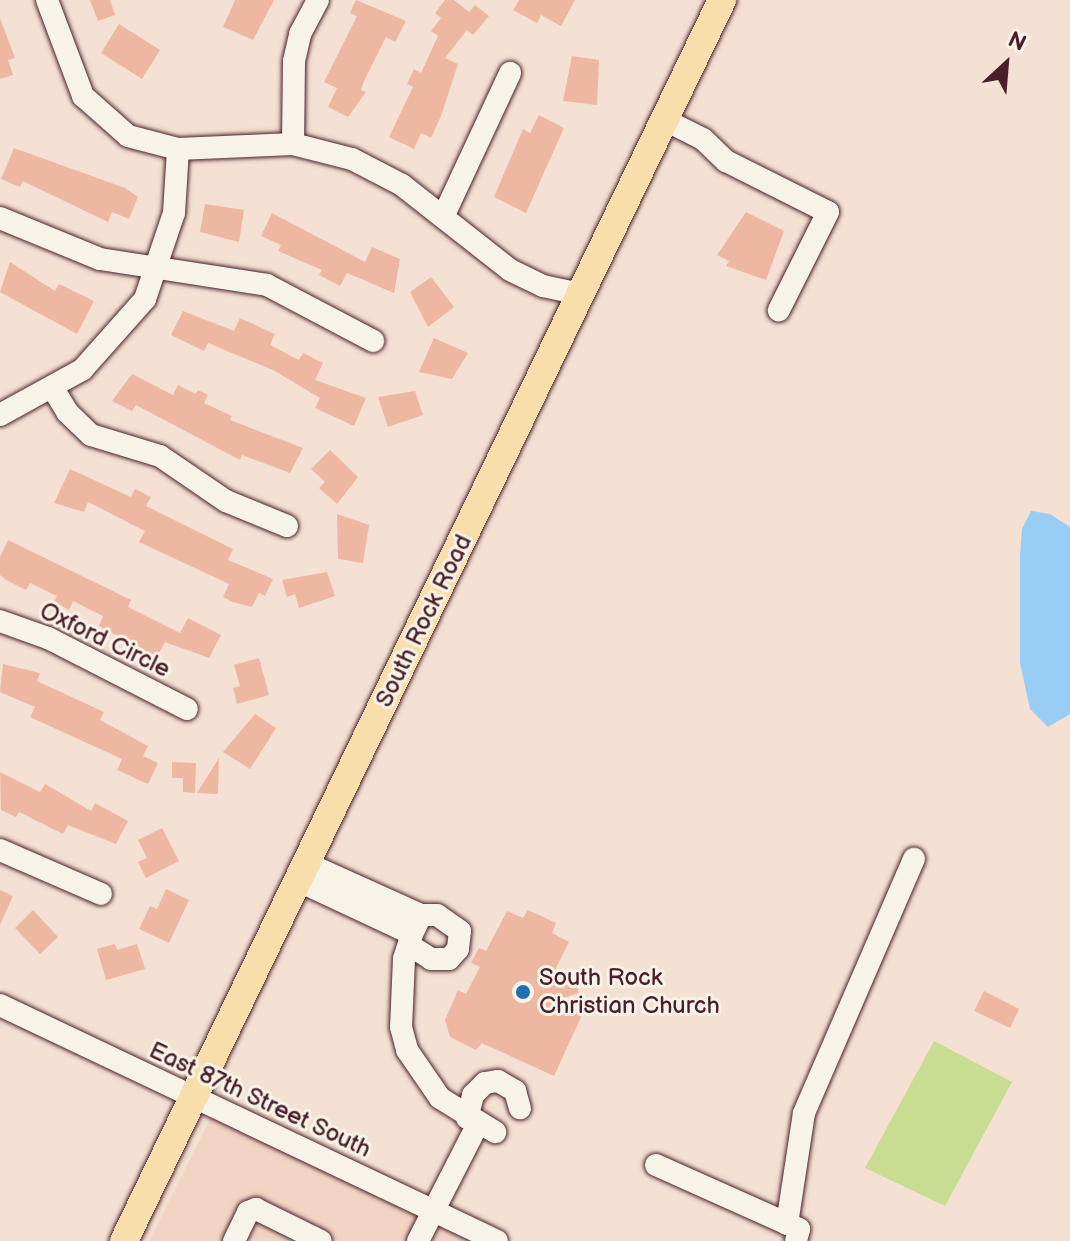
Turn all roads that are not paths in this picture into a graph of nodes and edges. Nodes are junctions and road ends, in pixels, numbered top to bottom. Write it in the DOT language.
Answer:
graph roads {
  1 [pos="47,0"];
  2 [pos="318,0"];
  3 [pos="722,0"];
  4 [pos="510,73"];
  5 [pos="665,120"];
  6 [pos="293,144"];
  7 [pos="178,149"];
  8 [pos="443,217"];
  9 [pos="0,218"];
  10 [pos="158,269"];
  11 [pos="580,294"];
  12 [pos="779,310"];
  13 [pos="373,341"];
  14 [pos="54,390"];
  15 [pos="0,415"];
  16 [pos="287,526"];
  17 [pos="0,621"];
  18 [pos="187,709"];
  19 [pos="0,850"];
  20 [pos="914,859"];
  21 [pos="304,872"];
  22 [pos="101,894"];
  23 [pos="0,1005"];
  24 [pos="195,1098"];
  25 [pos="520,1108"];
  26 [pos="480,1125"];
  27 [pos="656,1165"];
  28 [pos="433,1211"];
  29 [pos="792,1233"];
  30 [pos="124,1241"];
  31 [pos="234,1241"];
  32 [pos="321,1241"];
  33 [pos="418,1241"];
  34 [pos="497,1241"];
  1 -- 7 [label="street"];
  2 -- 6 [label="street"];
  3 -- 5 [label="main road, South Rock Road"];
  4 -- 8 [label="street"];
  5 -- 11 [label="main road, South Rock Road"];
  5 -- 12 [label="street"];
  6 -- 7 [label="street"];
  6 -- 8 [label="street"];
  7 -- 10 [label="street"];
  8 -- 11 [label="street"];
  9 -- 10 [label="street"];
  10 -- 13 [label="street"];
  10 -- 14 [label="street"];
  11 -- 21 [label="main road, South Rock Road"];
  14 -- 15 [label="street"];
  14 -- 16 [label="street"];
  17 -- 18 [label="street, Oxford Circle"];
  19 -- 22 [label="street"];
  20 -- 29 [label="street"];
  21 -- 24 [label="main road, South Rock Road"];
  21 -- 26 [label="street"];
  23 -- 24 [label="street, East 87th Street South"];
  24 -- 28 [label="street, East 87th Street South"];
  24 -- 30 [label="main road, South Rock Road"];
  25 -- 26 [label="street"];
  26 -- 28 [label="street"];
  27 -- 29 [label="street"];
  28 -- 33 [label="street"];
  28 -- 34 [label="street, East 87th Street South"];
  31 -- 32 [label="street"];
}
